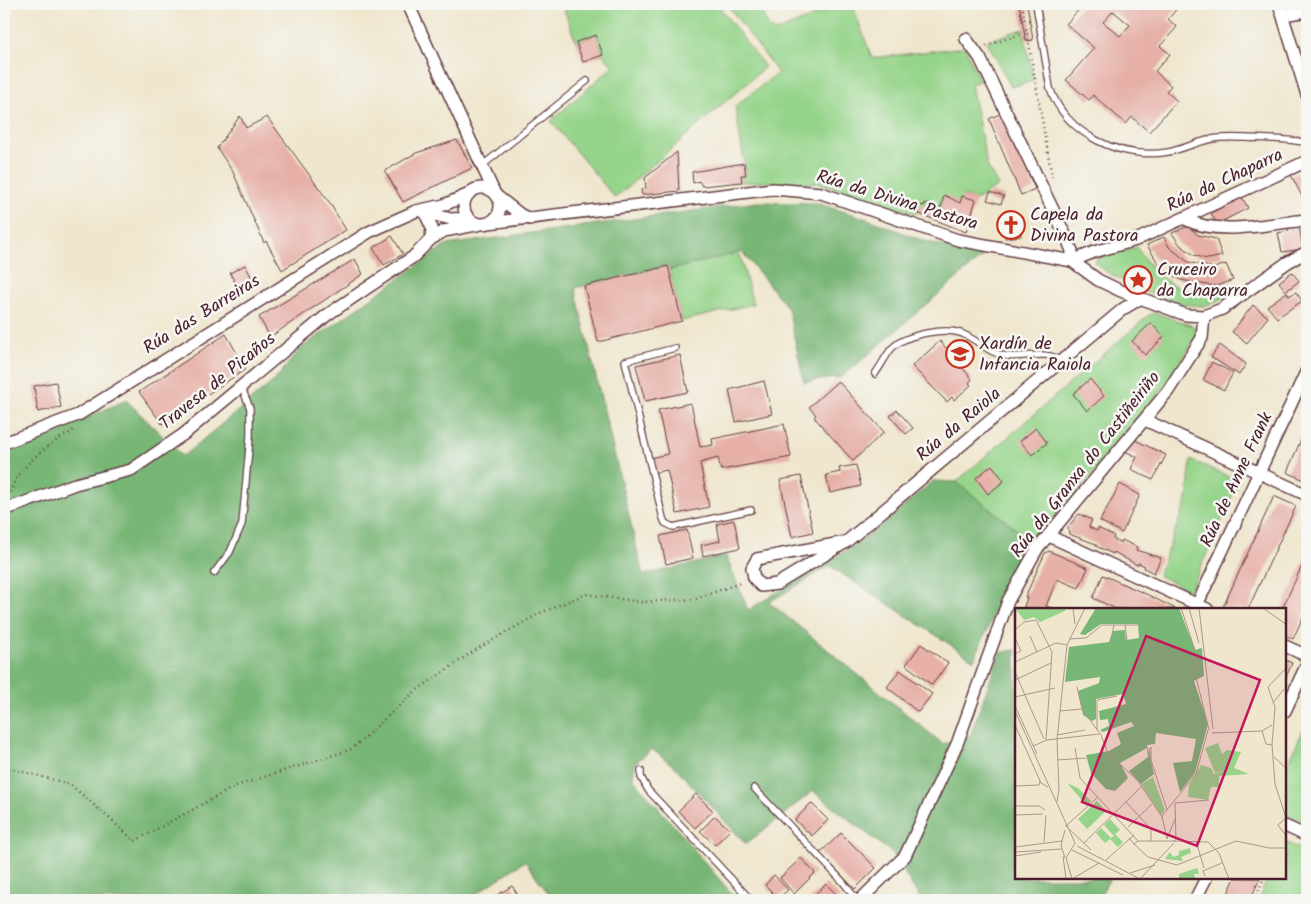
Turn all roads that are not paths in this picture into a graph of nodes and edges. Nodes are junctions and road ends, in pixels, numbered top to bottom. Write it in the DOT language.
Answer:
graph roads {
  1 [pos="408,4"];
  2 [pos="1036,4"];
  3 [pos="1281,9"];
  4 [pos="1307,11"];
  5 [pos="966,39"];
  6 [pos="587,82"];
  7 [pos="1307,94"];
  8 [pos="1307,142"];
  9 [pos="1307,162"];
  10 [pos="483,165"];
  11 [pos="478,188"];
  12 [pos="467,195"];
  13 [pos="496,195"];
  14 [pos="420,212"];
  15 [pos="469,218"];
  16 [pos="1185,219"];
  17 [pos="532,220"];
  18 [pos="1307,220"];
  19 [pos="484,223"];
  20 [pos="431,238"];
  21 [pos="1307,252"];
  22 [pos="1072,261"];
  23 [pos="1140,298"];
  24 [pos="1204,316"];
  25 [pos="675,348"];
  26 [pos="1061,361"];
  27 [pos="1307,370"];
  28 [pos="875,374"];
  29 [pos="241,386"];
  30 [pos="1145,420"];
  31 [pos="4,443"];
  32 [pos="1260,473"];
  33 [pos="1307,494"];
  34 [pos="4,510"];
  35 [pos="751,510"];
  36 [pos="1049,536"];
  37 [pos="846,542"];
  38 [pos="214,573"];
  39 [pos="1202,607"];
  40 [pos="1286,646"];
  41 [pos="1307,656"];
  42 [pos="1307,664"];
  43 [pos="1286,709"];
  44 [pos="641,771"];
  45 [pos="754,788"];
  46 [pos="1286,826"];
  47 [pos="1307,836"];
  48 [pos="1206,879"];
  49 [pos="751,900"];
  50 [pos="858,900"];
  51 [pos="1195,900"];
  1 -- 10 [label="street"];
  2 -- 8 [label="lane"];
  3 -- 4 [label="street"];
  3 -- 7 [label="street"];
  5 -- 22 [label="street"];
  6 -- 10 [label="lane"];
  9 -- 16 [label="street, Rúa da Chaparra"];
  10 -- 11 [label="street"];
  10 -- 13 [label="street"];
  11 -- 12 [label="street"];
  11 -- 13 [label="street"];
  12 -- 14 [label="street, Rúa das Barreiras"];
  12 -- 15 [label="street"];
  13 -- 17 [label="street"];
  13 -- 19 [label="street"];
  14 -- 15 [label="street"];
  14 -- 20 [label="street"];
  14 -- 31 [label="street, Rúa das Barreiras"];
  15 -- 19 [label="street"];
  16 -- 18 [label="street"];
  16 -- 22 [label="street, Rúa da Chaparra"];
  17 -- 19 [label="street, Rúa da Divina Pastora"];
  17 -- 22 [label="street, Rúa da Divina Pastora"];
  19 -- 20 [label="street, Travesa de Picaños"];
  20 -- 29 [label="street, Travesa de Picaños"];
  21 -- 24 [label="street"];
  22 -- 23 [label="street, Rúa da Divina Pastora"];
  23 -- 24 [label="street, Rúa da Divina Pastora"];
  23 -- 26 [label="street, Rúa da Raiola"];
  24 -- 30 [label="street, Rúa da Granxa do Castiñeiriño"];
  25 -- 35 [label="lane"];
  26 -- 28 [label="lane"];
  26 -- 37 [label="street, Rúa da Raiola"];
  27 -- 32 [label="street, Rúa de Anne Frank"];
  29 -- 34 [label="street, Travesa de Picaños"];
  29 -- 38 [label="lane"];
  30 -- 32 [label="street"];
  30 -- 36 [label="street, Rúa da Granxa do Castiñeiriño"];
  32 -- 33 [label="street"];
  32 -- 39 [label="street, Rúa de Anne Frank"];
  36 -- 39 [label="street"];
  36 -- 50 [label="street, Rúa da Granxa do Castiñeiriño"];
  37 -- 37 [label="street, Rúa da Raiola"];
  40 -- 41 [label="street"];
  42 -- 43 [label="street"];
  44 -- 49 [label="lane"];
  45 -- 50 [label="lane, Rúa da Granxa do Castiñeiriño"];
  46 -- 47 [label="street"];
  48 -- 51 [label="street"];
}
